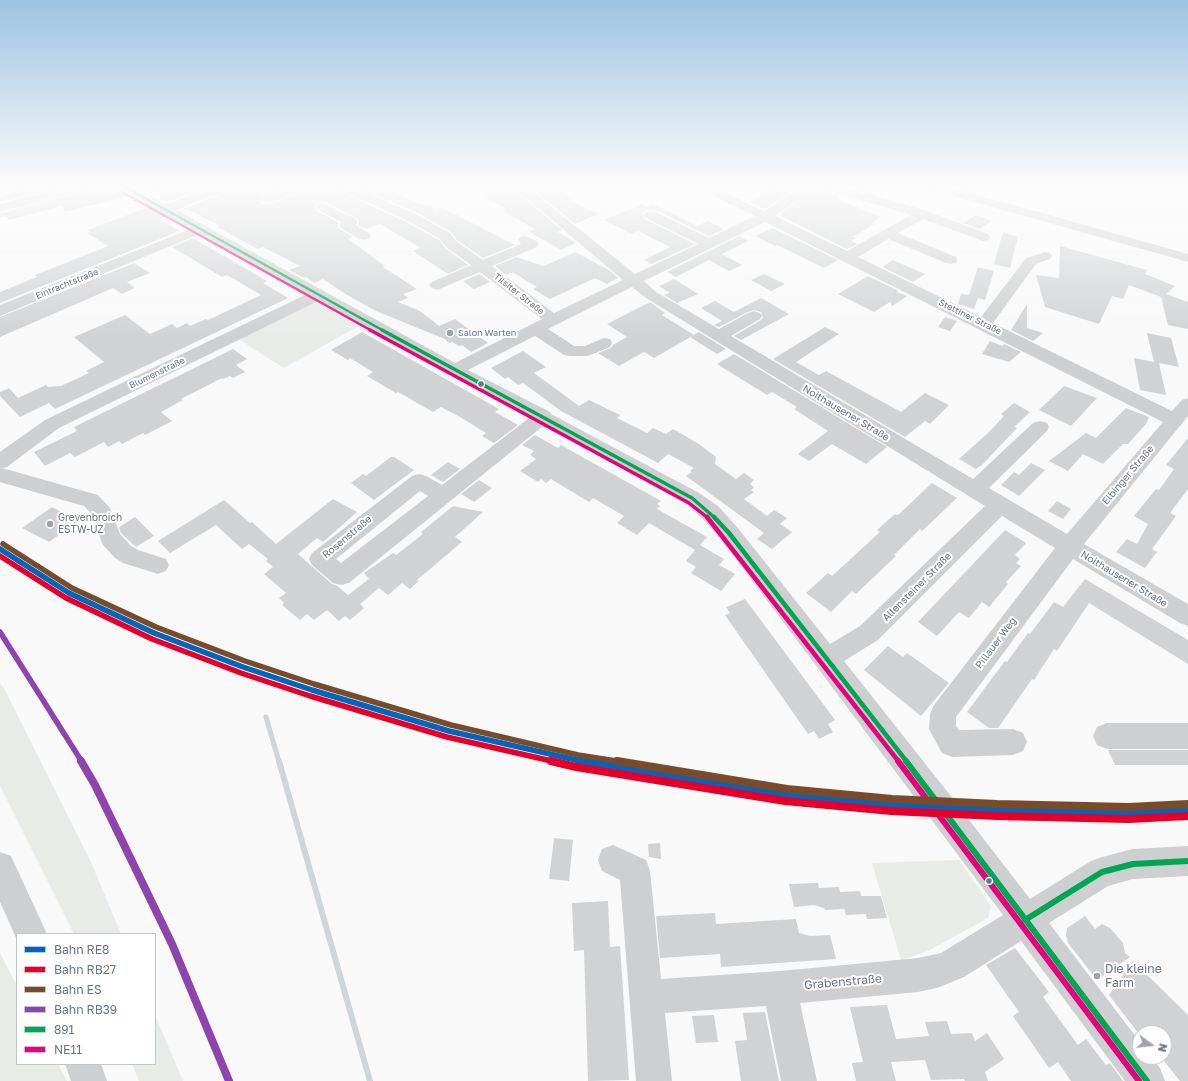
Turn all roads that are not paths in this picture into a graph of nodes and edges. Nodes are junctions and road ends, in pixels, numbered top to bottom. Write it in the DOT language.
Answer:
graph roads {
  1 [pos="180,237"];
  2 [pos="216,237"];
  3 [pos="446,237"];
  4 [pos="580,237"];
  5 [pos="697,237"];
  6 [pos="723,237"];
  7 [pos="806,237"];
  8 [pos="882,237"];
  9 [pos="896,237"];
  10 [pos="1115,237"];
  11 [pos="525,240"];
  12 [pos="710,244"];
  13 [pos="1045,256"];
  14 [pos="847,257"];
  15 [pos="1188,258"];
  16 [pos="951,260"];
  17 [pos="483,267"];
  18 [pos="633,281"];
  19 [pos="437,285"];
  20 [pos="320,294"];
  21 [pos="0,311"];
  22 [pos="754,316"];
  23 [pos="552,320"];
  24 [pos="984,324"];
  25 [pos="536,329"];
  26 [pos="718,336"];
  27 [pos="604,343"];
  28 [pos="455,370"];
  29 [pos="1188,404"];
  30 [pos="543,416"];
  31 [pos="1174,420"];
  32 [pos="1040,427"];
  33 [pos="0,462"];
  34 [pos="0,475"];
  35 [pos="974,490"];
  36 [pos="443,495"];
  37 [pos="1000,505"];
  38 [pos="1069,547"];
  39 [pos="158,565"];
  40 [pos="1188,616"];
  41 [pos="826,659"];
  42 [pos="1107,736"];
  43 [pos="1188,736"];
  44 [pos="1013,742"];
  45 [pos="613,860"];
  46 [pos="1188,861"];
  47 [pos="0,867"];
  48 [pos="1025,920"];
  49 [pos="31,933"];
  50 [pos="780,988"];
  51 [pos="646,997"];
  52 [pos="83,1065"];
  53 [pos="89,1081"];
  54 [pos="654,1081"];
  55 [pos="799,1081"];
  56 [pos="1147,1081"];
  1 -- 21 [label="street, Eintrachtstraße"];
  2 -- 20 [label="street"];
  3 -- 17 [label="street, Tilsiter Straße"];
  4 -- 18 [label="street, Noithausener Straße"];
  5 -- 12 [label="street"];
  6 -- 12 [label="street"];
  7 -- 14 [label="street, Stettiner Straße"];
  8 -- 14 [label="street"];
  9 -- 16 [label="street"];
  10 -- 15 [label="street"];
  11 -- 17 [label="street"];
  12 -- 18 [label="street"];
  13 -- 24 [label="street"];
  14 -- 24 [label="street, Stettiner Straße"];
  17 -- 19 [label="street"];
  17 -- 23 [label="street, Tilsiter Straße"];
  18 -- 23 [label="street"];
  18 -- 26 [label="street, Noithausener Straße"];
  20 -- 28 [label="street"];
  20 -- 33 [label="street, Blumenstraße"];
  22 -- 26 [label="street"];
  23 -- 25 [label="street"];
  24 -- 31 [label="street, Stettiner Straße"];
  25 -- 27 [label="street"];
  25 -- 28 [label="street"];
  26 -- 35 [label="street, Noithausener Straße"];
  28 -- 30 [label="street"];
  29 -- 31 [label="street, Elbinger Straße"];
  30 -- 36 [label="street, Rosenstraße"];
  30 -- 41 [label="street"];
  31 -- 38 [label="street, Elbinger Straße"];
  32 -- 35 [label="street"];
  34 -- 39 [label="street"];
  35 -- 37 [label="street, Noithausener Straße"];
  36 -- 36 [label="street, Rosenstraße"];
  37 -- 38 [label="street, Noithausener Straße"];
  37 -- 41 [label="street, Allensteiner Straße"];
  38 -- 40 [label="street, Noithausener Straße"];
  38 -- 44 [label="street, Pillauer Weg"];
  41 -- 48 [label="street"];
  42 -- 43 [label="street"];
  45 -- 51 [label="street"];
  46 -- 48 [label="street, Grabenstraße"];
  47 -- 49 [label="street"];
  48 -- 50 [label="street, Grabenstraße"];
  48 -- 56 [label="street"];
  50 -- 51 [label="street, Grabenstraße"];
  50 -- 55 [label="street"];
  51 -- 54 [label="street"];
  52 -- 53 [label="street"];
}
